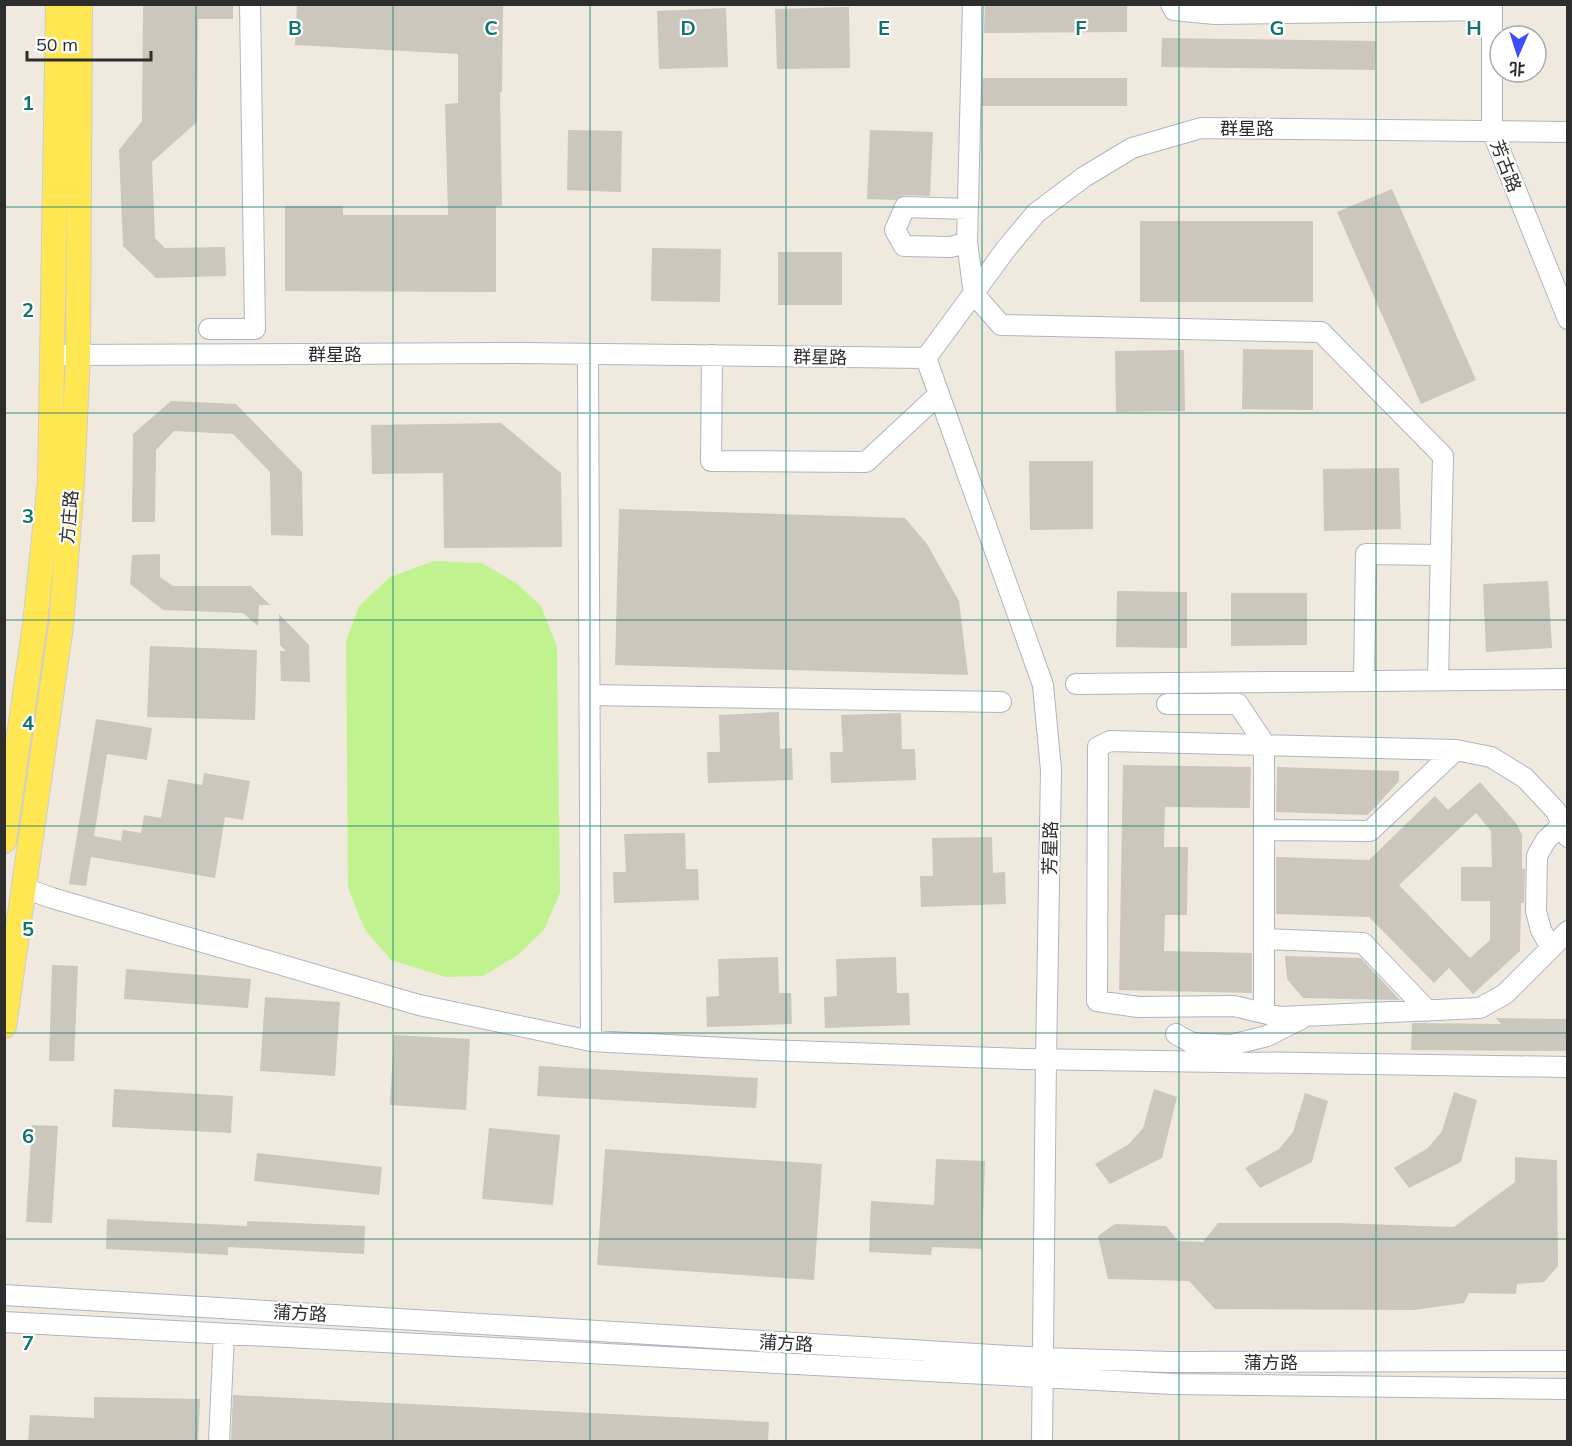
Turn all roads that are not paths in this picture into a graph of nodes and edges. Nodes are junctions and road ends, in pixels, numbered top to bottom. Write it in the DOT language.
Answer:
graph roads {
  1 [pos="58,4"];
  2 [pos="80,4"];
  3 [pos="250,4"];
  4 [pos="973,4"];
  5 [pos="1171,4"];
  6 [pos="1492,7"];
  7 [pos="1492,131"];
  8 [pos="1568,132"];
  9 [pos="968,209"];
  10 [pos="967,242"];
  11 [pos="974,294"];
  12 [pos="1568,319"];
  13 [pos="209,329"];
  14 [pos="588,354"];
  15 [pos="54,355"];
  16 [pos="78,356"];
  17 [pos="712,356"];
  18 [pos="926,358"];
  19 [pos="939,394"];
  20 [pos="1441,555"];
  21 [pos="1438,680"];
  22 [pos="1568,680"];
  23 [pos="1364,681"];
  24 [pos="1076,684"];
  25 [pos="590,695"];
  26 [pos="1001,702"];
  27 [pos="1167,704"];
  28 [pos="1264,743"];
  29 [pos="1456,750"];
  30 [pos="8,787"];
  31 [pos="1264,830"];
  32 [pos="1565,831"];
  33 [pos="4,841"];
  34 [pos="24,888"];
  35 [pos="1568,931"];
  36 [pos="1264,939"];
  37 [pos="1551,948"];
  38 [pos="1428,1011"];
  39 [pos="1264,1013"];
  40 [pos="1306,1017"];
  41 [pos="4,1026"];
  42 [pos="1176,1034"];
  43 [pos="591,1041"];
  44 [pos="1046,1059"];
  45 [pos="1568,1067"];
  46 [pos="4,1295"];
  47 [pos="4,1322"];
  48 [pos="224,1334"];
  49 [pos="1043,1358"];
  50 [pos="1568,1361"];
  51 [pos="1042,1378"];
  52 [pos="1568,1389"];
  53 [pos="219,1442"];
  54 [pos="1042,1442"];
  1 -- 15 [label="main road, 方庄路"];
  2 -- 16 [label="main road, 方庄路"];
  3 -- 13 [label="street"];
  4 -- 9 [label="street"];
  5 -- 6 [label="street"];
  6 -- 7 [label="street, 芳古路"];
  7 -- 8 [label="street, 群星路"];
  7 -- 11 [label="street, 群星路"];
  7 -- 12 [label="street, 芳古路"];
  9 -- 10 [label="street"];
  9 -- 10 [label="street"];
  10 -- 11 [label="street"];
  11 -- 18 [label="street, 群星路"];
  11 -- 20 [label="street"];
  14 -- 16 [label="street, 群星路"];
  14 -- 17 [label="street, 群星路"];
  14 -- 25 [label="street"];
  15 -- 16 [label="street, 群星路"];
  15 -- 30 [label="main road, 方庄路"];
  16 -- 34 [label="main road, 方庄路"];
  17 -- 18 [label="street, 群星路"];
  17 -- 19 [label="street"];
  18 -- 19 [label="street, 芳星路"];
  19 -- 44 [label="street, 芳星路"];
  20 -- 21 [label="street"];
  20 -- 23 [label="street"];
  21 -- 22 [label="street"];
  21 -- 23 [label="street"];
  23 -- 24 [label="street"];
  25 -- 26 [label="street"];
  25 -- 43 [label="street"];
  27 -- 28 [label="street"];
  28 -- 29 [label="street"];
  28 -- 31 [label="street"];
  28 -- 39 [label="street"];
  29 -- 31 [label="street"];
  29 -- 32 [label="street"];
  30 -- 33 [label="main road, 方庄路"];
  31 -- 36 [label="street"];
  32 -- 37 [label="street"];
  34 -- 41 [label="main road, 方庄路"];
  34 -- 43 [label="street"];
  35 -- 37 [label="street"];
  36 -- 38 [label="street"];
  36 -- 39 [label="street"];
  37 -- 38 [label="street"];
  38 -- 40 [label="street"];
  39 -- 40 [label="street"];
  40 -- 42 [label="street"];
  43 -- 44 [label="street"];
  44 -- 45 [label="street"];
  44 -- 49 [label="street, 芳星路"];
  46 -- 49 [label="street, 蒲方路"];
  47 -- 48 [label="street, 蒲方路"];
  48 -- 51 [label="street, 蒲方路"];
  48 -- 53 [label="street"];
  49 -- 50 [label="street, 蒲方路"];
  49 -- 51 [label="street, 芳星路"];
  51 -- 52 [label="street, 蒲方路"];
  51 -- 54 [label="street"];
}
